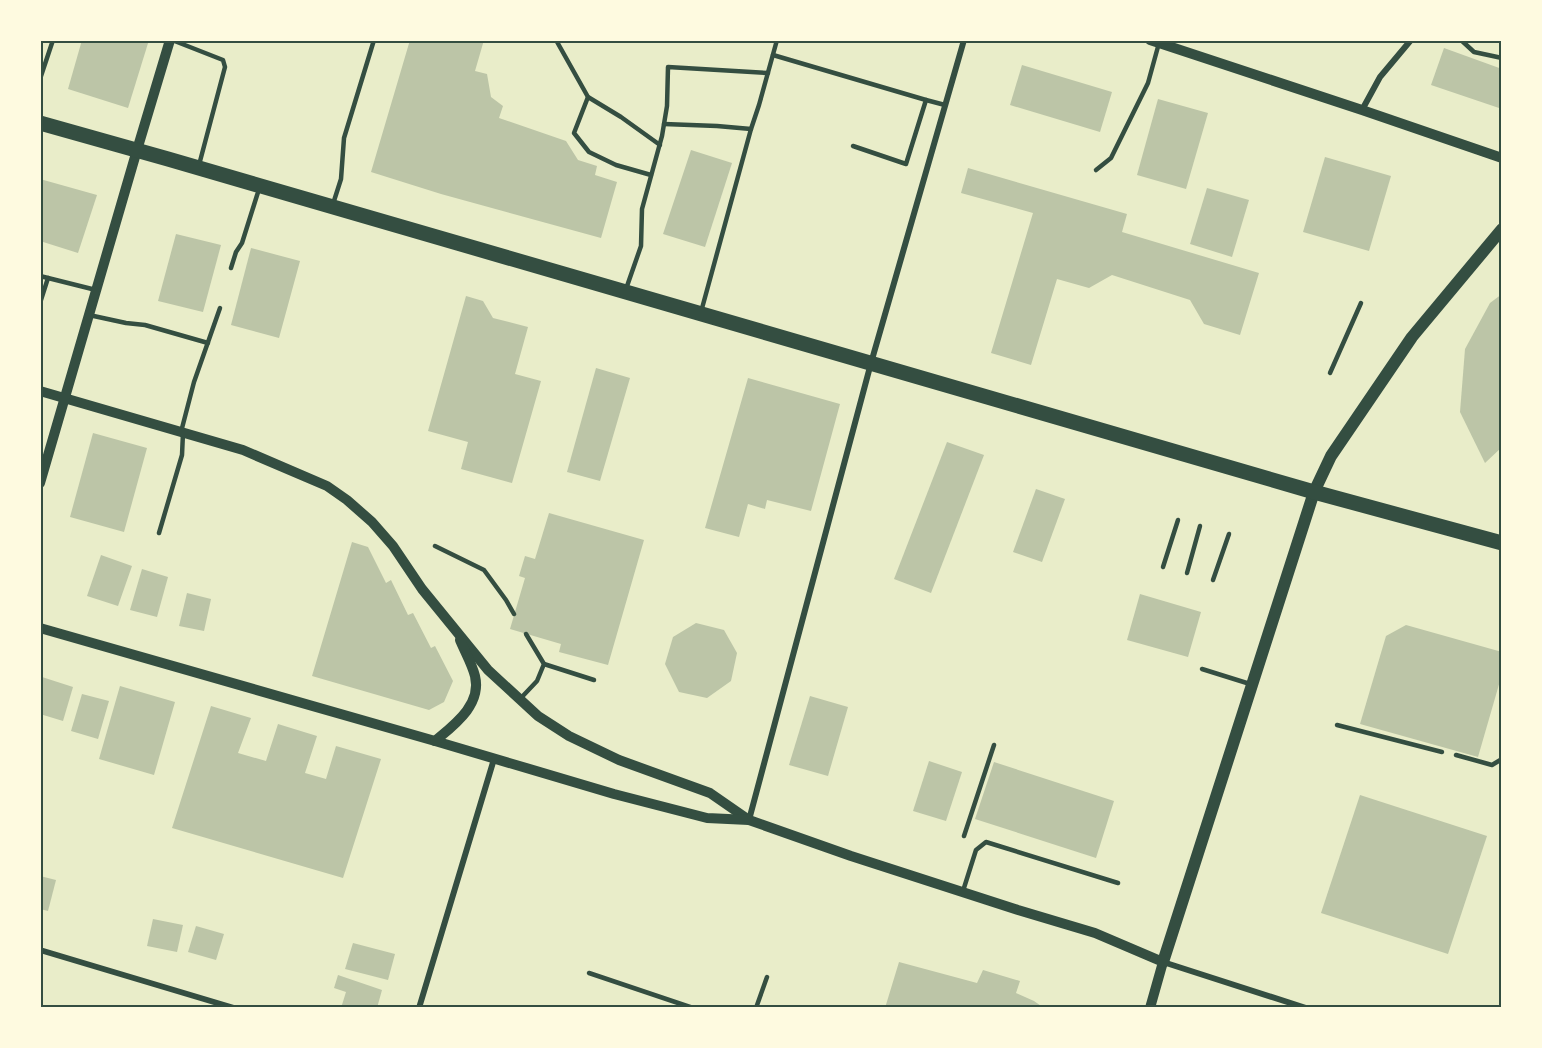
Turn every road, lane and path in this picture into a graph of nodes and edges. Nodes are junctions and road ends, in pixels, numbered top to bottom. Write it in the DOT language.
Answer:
graph roads {
  1 [pos="53,40"];
  2 [pos="171,40"];
  3 [pos="374,40"];
  4 [pos="556,40"];
  5 [pos="777,40"];
  6 [pos="964,40"];
  7 [pos="1411,40"];
  8 [pos="1461,40"];
  9 [pos="1154,42"];
  10 [pos="773,55"];
  11 [pos="1502,58"];
  12 [pos="768,73"];
  13 [pos="40,79"];
  14 [pos="588,98"];
  15 [pos="926,100"];
  16 [pos="945,105"];
  17 [pos="1362,110"];
  18 [pos="40,123"];
  19 [pos="664,124"];
  20 [pos="751,129"];
  21 [pos="660,145"];
  22 [pos="853,146"];
  23 [pos="137,150"];
  24 [pos="1502,158"];
  25 [pos="198,168"];
  26 [pos="1096,170"];
  27 [pos="651,175"];
  28 [pos="260,185"];
  29 [pos="332,206"];
  30 [pos="1502,229"];
  31 [pos="231,268"];
  32 [pos="40,276"];
  33 [pos="48,278"];
  34 [pos="96,290"];
  35 [pos="626,292"];
  36 [pos="40,303"];
  37 [pos="1361,303"];
  38 [pos="220,308"];
  39 [pos="89,315"];
  40 [pos="701,315"];
  41 [pos="208,343"];
  42 [pos="871,363"];
  43 [pos="1330,373"];
  44 [pos="40,391"];
  45 [pos="65,398"];
  46 [pos="182,432"];
  47 [pos="40,483"];
  48 [pos="1314,492"];
  49 [pos="1178,520"];
  50 [pos="1200,526"];
  51 [pos="159,533"];
  52 [pos="1229,534"];
  53 [pos="1502,543"];
  54 [pos="435,546"];
  55 [pos="1163,567"];
  56 [pos="1187,573"];
  57 [pos="1213,580"];
  58 [pos="514,614"];
  59 [pos="40,628"];
  60 [pos="456,630"];
  61 [pos="526,634"];
  62 [pos="544,664"];
  63 [pos="1202,669"];
  64 [pos="594,680"];
  65 [pos="1252,685"];
  66 [pos="520,700"];
  67 [pos="1337,725"];
  68 [pos="435,741"];
  69 [pos="994,745"];
  70 [pos="1442,752"];
  71 [pos="1456,755"];
  72 [pos="494,759"];
  73 [pos="1502,759"];
  74 [pos="749,820"];
  75 [pos="964,836"];
  76 [pos="1118,883"];
  77 [pos="963,891"];
  78 [pos="40,950"];
  79 [pos="1163,962"];
  80 [pos="589,973"];
  81 [pos="767,977"];
  82 [pos="234,1008"];
  83 [pos="419,1008"];
  84 [pos="693,1008"];
  85 [pos="756,1008"];
  86 [pos="1150,1008"];
  87 [pos="1306,1008"];
  1 -- 13 [label="lane"];
  2 -- 23 [label="street"];
  2 -- 25 [label="lane"];
  3 -- 29 [label="lane"];
  4 -- 14 [label="lane"];
  5 -- 10 [label="lane"];
  6 -- 16 [label="street"];
  7 -- 17 [label="street"];
  8 -- 11 [label="lane"];
  9 -- 17 [label="street"];
  9 -- 26 [label="lane"];
  10 -- 12 [label="lane"];
  10 -- 15 [label="lane"];
  12 -- 19 [label="lane"];
  12 -- 20 [label="lane"];
  14 -- 21 [label="lane"];
  14 -- 27 [label="lane"];
  15 -- 16 [label="lane"];
  15 -- 22 [label="lane"];
  16 -- 42 [label="street"];
  17 -- 24 [label="street"];
  18 -- 23 [label="main road"];
  19 -- 20 [label="lane"];
  19 -- 21 [label="lane"];
  20 -- 40 [label="lane"];
  21 -- 27 [label="lane"];
  23 -- 25 [label="main road"];
  23 -- 34 [label="street"];
  25 -- 28 [label="main road"];
  27 -- 35 [label="lane"];
  28 -- 29 [label="main road"];
  28 -- 31 [label="lane"];
  29 -- 35 [label="main road"];
  30 -- 48 [label="main road"];
  32 -- 33 [label="lane"];
  33 -- 34 [label="lane"];
  33 -- 36 [label="lane"];
  34 -- 39 [label="street"];
  35 -- 40 [label="main road"];
  37 -- 43 [label="lane"];
  38 -- 41 [label="lane"];
  39 -- 41 [label="lane"];
  39 -- 45 [label="street"];
  40 -- 42 [label="main road"];
  41 -- 46 [label="lane"];
  42 -- 48 [label="main road"];
  42 -- 74 [label="street"];
  44 -- 45 [label="street"];
  45 -- 46 [label="street"];
  45 -- 47 [label="street"];
  46 -- 51 [label="lane"];
  46 -- 60 [label="street"];
  48 -- 53 [label="main road"];
  48 -- 65 [label="main road"];
  49 -- 55 [label="lane"];
  50 -- 56 [label="lane"];
  52 -- 57 [label="lane"];
  54 -- 58 [label="lane"];
  59 -- 68 [label="street"];
  60 -- 66 [label="street"];
  60 -- 68 [label="street"];
  61 -- 62 [label="lane"];
  62 -- 64 [label="lane"];
  62 -- 66 [label="lane"];
  63 -- 65 [label="lane"];
  65 -- 79 [label="main road"];
  66 -- 74 [label="street"];
  67 -- 70 [label="lane"];
  68 -- 72 [label="street"];
  69 -- 75 [label="lane"];
  71 -- 73 [label="lane"];
  72 -- 74 [label="street"];
  72 -- 83 [label="street"];
  74 -- 77 [label="street"];
  76 -- 77 [label="lane"];
  77 -- 79 [label="street"];
  78 -- 82 [label="street"];
  79 -- 86 [label="street"];
  79 -- 87 [label="street"];
  80 -- 84 [label="lane"];
  81 -- 85 [label="lane"];
}
